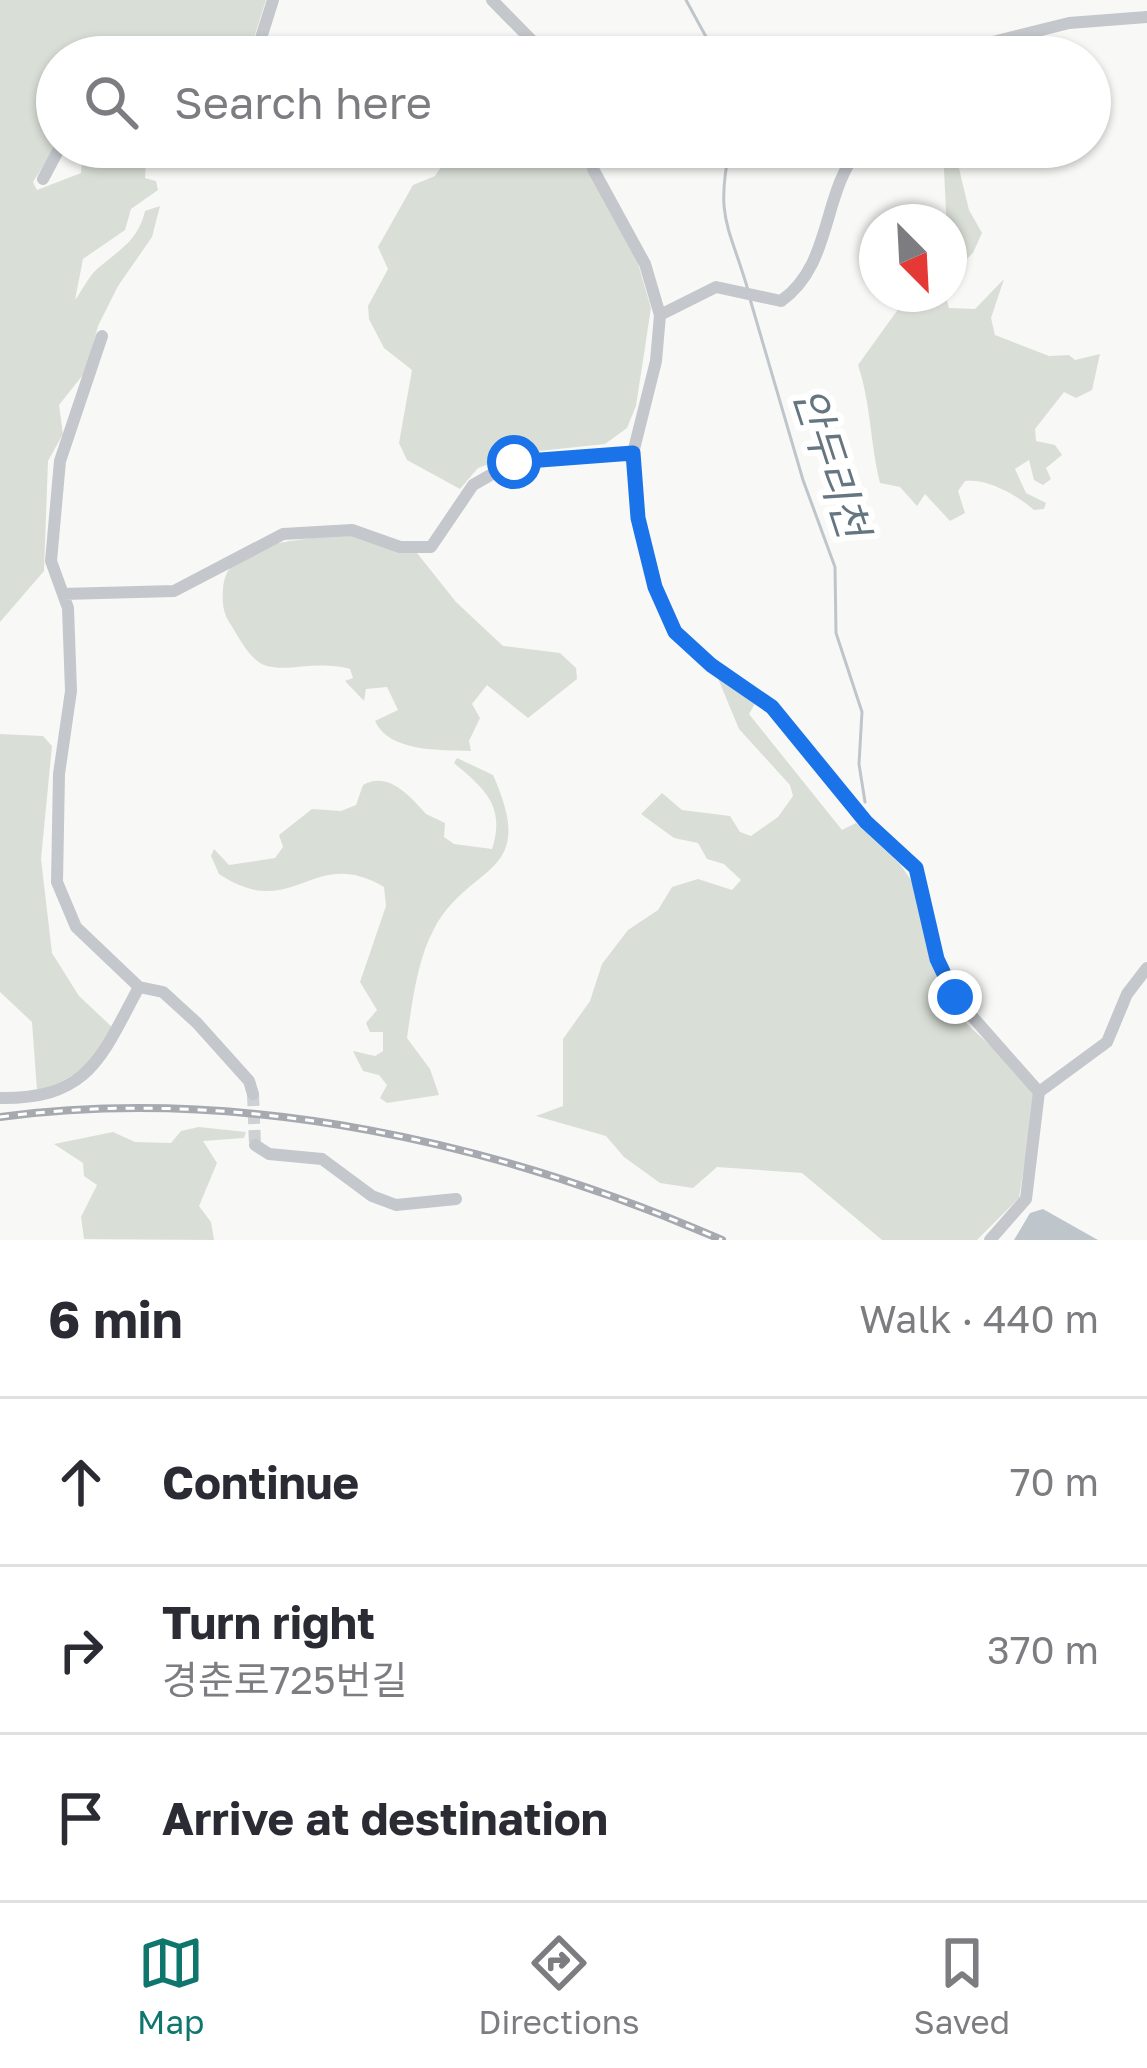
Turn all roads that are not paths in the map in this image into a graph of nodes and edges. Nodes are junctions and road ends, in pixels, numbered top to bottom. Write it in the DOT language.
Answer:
graph roads {
  1 [pos="273,0"];
  2 [pos="492,0"];
  3 [pos="1147,17"];
  4 [pos="262,36"];
  5 [pos="527,36"];
  6 [pos="1017,36"];
  7 [pos="49,168"];
  8 [pos="593,168"];
  9 [pos="843,168"];
  10 [pos="43,179"];
  11 [pos="660,315"];
  12 [pos="102,336"];
  13 [pos="633,453"];
  14 [pos="63,594"];
  15 [pos="1147,968"];
  16 [pos="139,987"];
  17 [pos="1039,1092"];
  18 [pos="253,1094"];
  19 [pos="0,1098"];
  20 [pos="255,1144"];
  21 [pos="456,1199"];
  22 [pos="990,1240"];
  1 -- 4 [label="street"];
  2 -- 5 [label="street"];
  3 -- 6 [label="street"];
  7 -- 10 [label="street"];
  8 -- 11 [label="street"];
  9 -- 11 [label="street"];
  11 -- 13 [label="street"];
  12 -- 14 [label="street"];
  13 -- 14 [label="street"];
  13 -- 17 [label="street"];
  14 -- 16 [label="street"];
  15 -- 17 [label="street"];
  16 -- 18 [label="street"];
  16 -- 19 [label="street"];
  17 -- 22 [label="street"];
  20 -- 21 [label="street"];
}
